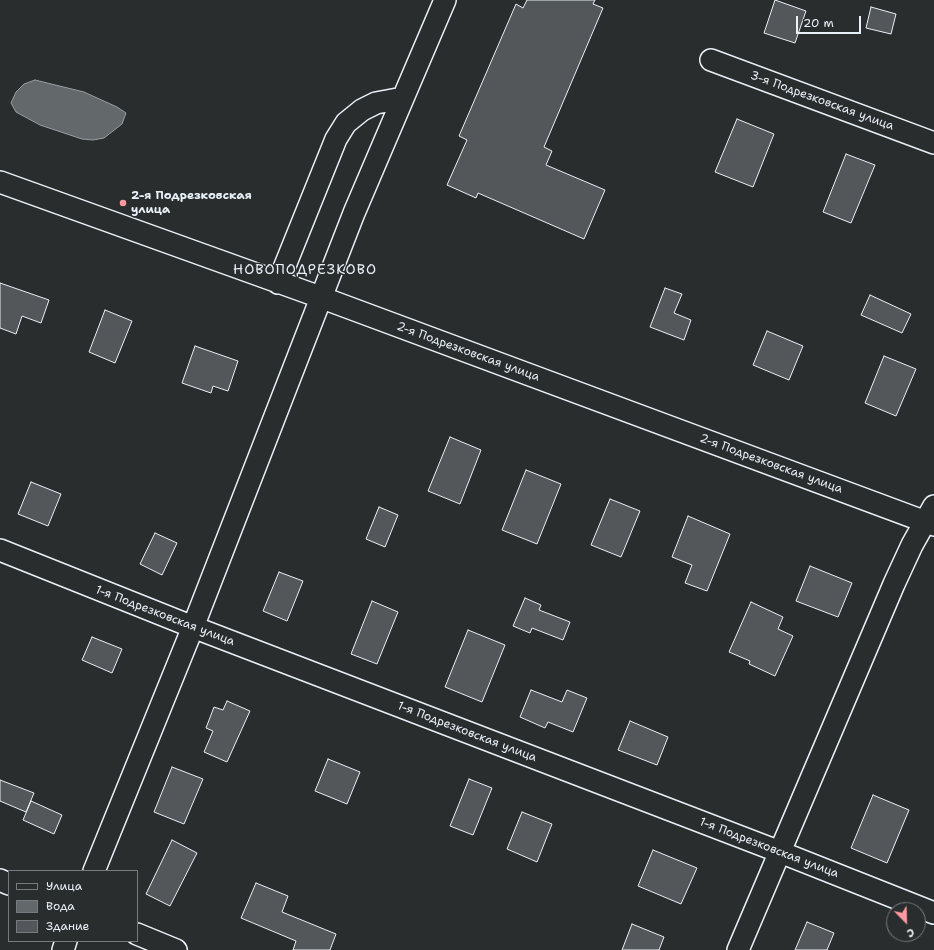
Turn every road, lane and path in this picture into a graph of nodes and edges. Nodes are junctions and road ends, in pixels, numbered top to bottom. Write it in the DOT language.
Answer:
graph roads {
  1 [pos="445,0"];
  2 [pos="711,60"];
  3 [pos="403,98"];
  4 [pos="934,143"];
  5 [pos="0,182"];
  6 [pos="278,283"];
  7 [pos="320,297"];
  8 [pos="931,517"];
  9 [pos="0,550"];
  10 [pos="192,627"];
  11 [pos="780,852"];
  12 [pos="94,870"];
  13 [pos="934,913"];
  14 [pos="138,934"];
  15 [pos="176,950"];
  16 [pos="738,950"];
  1 -- 3 [label="street"];
  2 -- 4 [label="street, 3-я Подрезковская улица"];
  3 -- 6 [label="street"];
  3 -- 7 [label="street"];
  5 -- 6 [label="street, 2-я Подрезковская улица"];
  6 -- 7 [label="street, 2-я Подрезковская улица"];
  7 -- 8 [label="street, 2-я Подрезковская улица"];
  7 -- 10 [label="street"];
  8 -- 11 [label="street"];
  9 -- 10 [label="street, 1-я Подрезковская улица"];
  10 -- 11 [label="street, 1-я Подрезковская улица"];
  10 -- 12 [label="street"];
  11 -- 13 [label="street, 1-я Подрезковская улица"];
  11 -- 16 [label="street"];
  14 -- 15 [label="street"];
}
